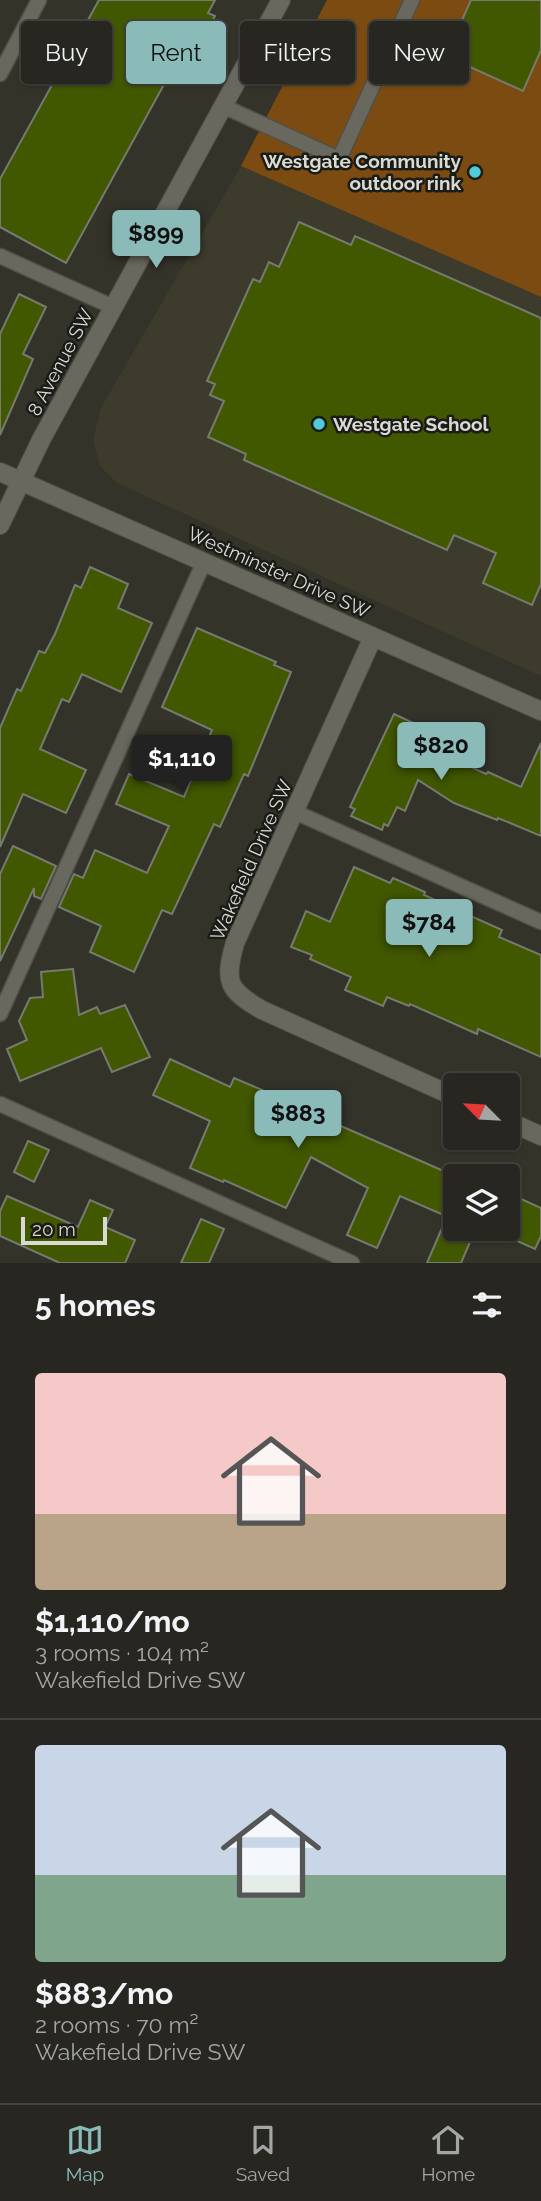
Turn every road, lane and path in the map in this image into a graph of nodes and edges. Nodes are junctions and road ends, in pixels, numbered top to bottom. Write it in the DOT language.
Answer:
graph roads {
  1 [pos="39,0"];
  2 [pos="281,0"];
  3 [pos="412,0"];
  4 [pos="0,74"];
  5 [pos="225,107"];
  6 [pos="0,256"];
  7 [pos="114,307"];
  8 [pos="0,471"];
  9 [pos="21,481"];
  10 [pos="0,525"];
  11 [pos="204,562"];
  12 [pos="373,637"];
  13 [pos="541,711"];
  14 [pos="295,812"];
  15 [pos="541,922"];
  16 [pos="0,1014"];
  17 [pos="443,1092"];
  18 [pos="0,1104"];
  19 [pos="520,1126"];
  20 [pos="541,1136"];
  21 [pos="352,1263"];
  1 -- 4 [label="lane"];
  2 -- 5 [label="street, 8 Avenue SW"];
  3 -- 5 [label="lane"];
  5 -- 7 [label="street, 8 Avenue SW"];
  6 -- 7 [label="lane"];
  7 -- 9 [label="street, 8 Avenue SW"];
  8 -- 9 [label="street, Westminster Drive SW"];
  9 -- 10 [label="street, 8 Avenue SW"];
  9 -- 11 [label="street, Westminster Drive SW"];
  11 -- 12 [label="street, Westminster Drive SW"];
  11 -- 16 [label="lane"];
  12 -- 13 [label="street, Westminster Drive SW"];
  12 -- 14 [label="street, Wakefield Drive SW"];
  14 -- 15 [label="lane"];
  14 -- 17 [label="street, Wakefield Drive SW"];
  18 -- 21 [label="lane"];
  19 -- 20 [label="street"];
}
